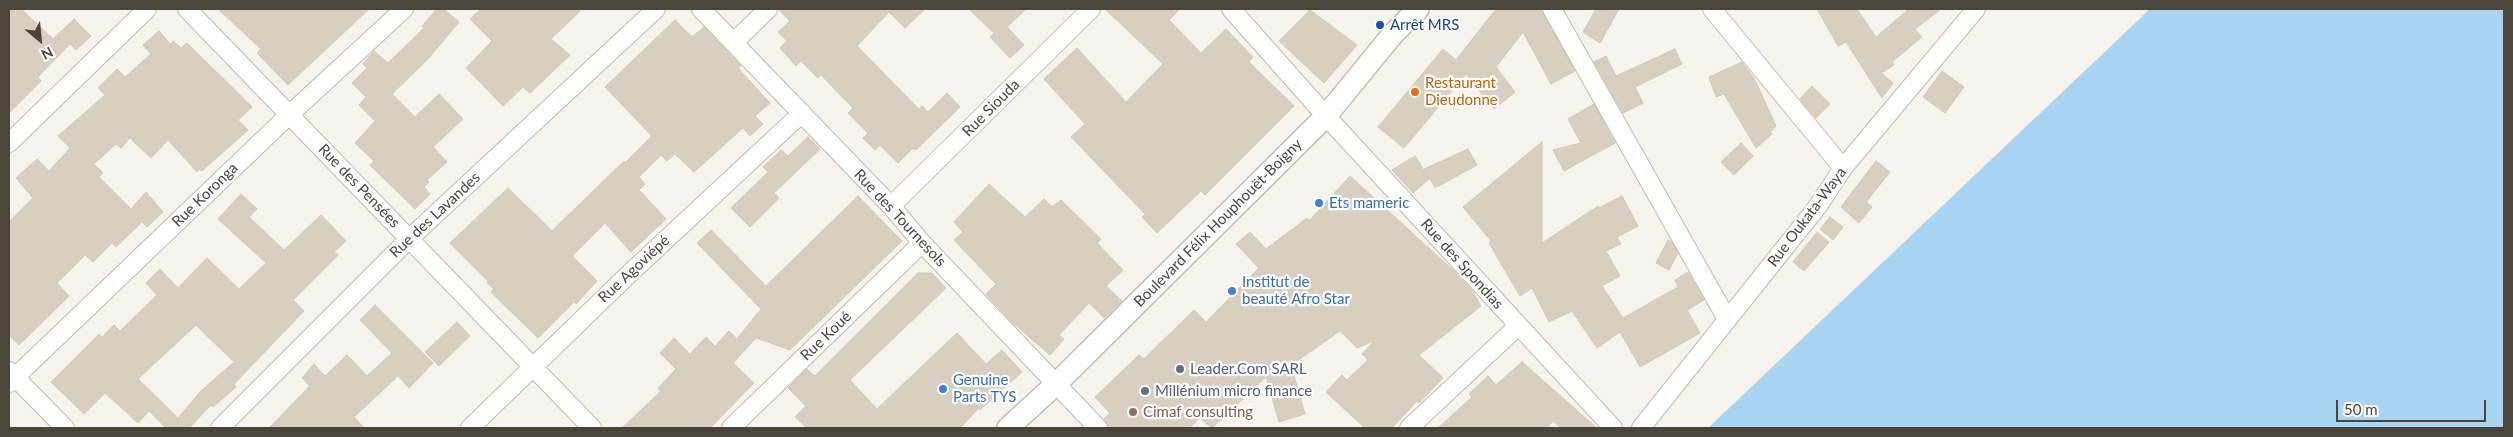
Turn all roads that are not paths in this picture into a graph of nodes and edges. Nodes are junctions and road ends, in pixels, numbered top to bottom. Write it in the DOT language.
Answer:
graph roads {
  1 [pos="146,9"];
  2 [pos="187,9"];
  3 [pos="404,9"];
  4 [pos="656,9"];
  5 [pos="700,9"];
  6 [pos="768,9"];
  7 [pos="1091,9"];
  8 [pos="1231,9"];
  9 [pos="1418,9"];
  10 [pos="1552,9"];
  11 [pos="1712,9"];
  12 [pos="1976,9"];
  13 [pos="733,43"];
  14 [pos="802,114"];
  15 [pos="289,115"];
  16 [pos="1326,116"];
  17 [pos="9,143"];
  18 [pos="1843,168"];
  19 [pos="891,206"];
  20 [pos="410,238"];
  21 [pos="922,243"];
  22 [pos="1728,319"];
  23 [pos="1518,326"];
  24 [pos="533,366"];
  25 [pos="11,377"];
  26 [pos="1056,384"];
  27 [pos="65,428"];
  28 [pos="220,428"];
  29 [pos="470,428"];
  30 [pos="592,428"];
  31 [pos="731,428"];
  32 [pos="1008,428"];
  33 [pos="1098,428"];
  34 [pos="1409,428"];
  35 [pos="1613,428"];
  36 [pos="1641,428"];
  1 -- 17 [label="street"];
  2 -- 15 [label="street, Rue des Pensées"];
  3 -- 15 [label="street, Rue Koronga"];
  4 -- 20 [label="street, Rue des Lavandes"];
  5 -- 13 [label="street, Rue des Tournesols"];
  6 -- 13 [label="street"];
  7 -- 19 [label="street, Rue Siouda"];
  8 -- 16 [label="street, Rue des Spondias"];
  9 -- 16 [label="street, Boulevard Félix Houphouët-Boigny"];
  10 -- 22 [label="street"];
  11 -- 18 [label="street"];
  12 -- 18 [label="street, Rue Oukata-Waya"];
  13 -- 14 [label="street, Rue des Tournesols"];
  14 -- 19 [label="street, Rue des Tournesols"];
  14 -- 24 [label="street, Rue Agoviépé"];
  15 -- 20 [label="street, Rue des Pensées"];
  15 -- 25 [label="street, Rue Koronga"];
  16 -- 23 [label="street, Rue des Spondias"];
  16 -- 26 [label="street, Boulevard Félix Houphouët-Boigny"];
  18 -- 22 [label="street, Rue Oukata-Waya"];
  19 -- 21 [label="street, Rue des Tournesols"];
  20 -- 24 [label="street, Rue des Pensées"];
  20 -- 28 [label="street, Rue des Lavandes"];
  21 -- 26 [label="street, Rue des Tournesols"];
  21 -- 31 [label="street, Rue Koué"];
  22 -- 36 [label="street, Rue Oukata-Waya"];
  23 -- 34 [label="street"];
  23 -- 35 [label="street, Rue des Spondias"];
  24 -- 29 [label="street, Rue Agoviépé"];
  24 -- 30 [label="street, Rue des Pensées"];
  25 -- 27 [label="street"];
  26 -- 32 [label="street, Boulevard Félix Houphouët-Boigny"];
  26 -- 33 [label="street, Rue des Tournesols"];
}
